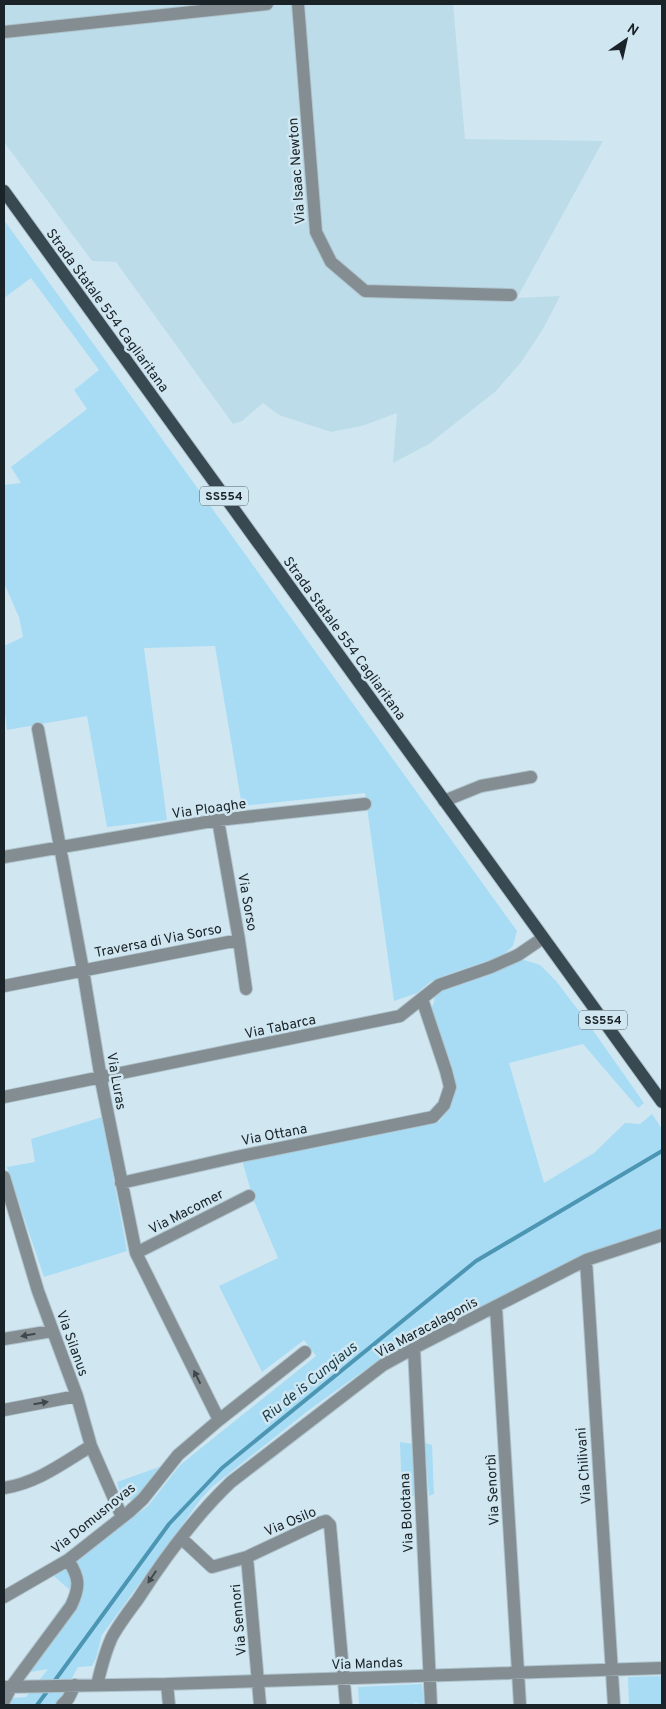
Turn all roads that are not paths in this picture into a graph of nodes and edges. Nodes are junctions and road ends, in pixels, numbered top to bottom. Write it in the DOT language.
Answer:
graph roads {
  1 [pos="267,4"];
  2 [pos="298,4"];
  3 [pos="4,32"];
  4 [pos="4,191"];
  5 [pos="511,295"];
  6 [pos="38,729"];
  7 [pos="531,777"];
  8 [pos="444,800"];
  9 [pos="365,804"];
  10 [pos="218,820"];
  11 [pos="59,847"];
  12 [pos="4,857"];
  13 [pos="543,938"];
  14 [pos="239,940"];
  15 [pos="83,970"];
  16 [pos="4,986"];
  17 [pos="246,989"];
  18 [pos="422,999"];
  19 [pos="101,1078"];
  20 [pos="4,1097"];
  21 [pos="662,1102"];
  22 [pos="4,1178"];
  23 [pos="121,1183"];
  24 [pos="249,1196"];
  25 [pos="8,1208"];
  26 [pos="662,1235"];
  27 [pos="136,1253"];
  28 [pos="586,1260"];
  29 [pos="496,1307"];
  30 [pos="52,1331"];
  31 [pos="4,1339"];
  32 [pos="414,1348"];
  33 [pos="305,1352"];
  34 [pos="77,1396"];
  35 [pos="4,1410"];
  36 [pos="219,1420"];
  37 [pos="91,1446"];
  38 [pos="4,1488"];
  39 [pos="122,1517"];
  40 [pos="181,1538"];
  41 [pos="247,1557"];
  42 [pos="68,1560"];
  43 [pos="4,1597"];
  44 [pos="662,1668"];
  45 [pos="611,1669"];
  46 [pos="517,1672"];
  47 [pos="429,1676"];
  48 [pos="344,1679"];
  49 [pos="259,1681"];
  50 [pos="167,1684"];
  51 [pos="73,1685"];
  52 [pos="98,1685"];
  53 [pos="7,1687"];
  54 [pos="4,1701"];
  55 [pos="62,1705"];
  56 [pos="169,1705"];
  57 [pos="260,1705"];
  58 [pos="346,1705"];
  59 [pos="431,1705"];
  60 [pos="520,1705"];
  61 [pos="614,1705"];
  1 -- 3 [label="street"];
  2 -- 5 [label="street, Via Isaac Newton"];
  4 -- 8 [label="main road, Strada Statale 554 Cagliaritana / SS554"];
  6 -- 11 [label="street, Via Luras"];
  7 -- 8 [label="street"];
  8 -- 13 [label="main road, Strada Statale 554 Cagliaritana / SS554"];
  9 -- 10 [label="street, Via Ploaghe"];
  10 -- 11 [label="street, Via Ploaghe"];
  10 -- 14 [label="street, Via Sorso"];
  11 -- 12 [label="street, Via Ploaghe"];
  11 -- 15 [label="street, Via Luras"];
  13 -- 18 [label="street, Via Tabarca"];
  13 -- 21 [label="main road, Strada Statale 554 Cagliaritana / SS554"];
  14 -- 15 [label="street, Traversa di Via Sorso"];
  14 -- 17 [label="street, Via Sorso"];
  15 -- 16 [label="street, Traversa di Via Sorso"];
  15 -- 19 [label="street, Via Luras"];
  18 -- 19 [label="street, Via Tabarca"];
  18 -- 23 [label="street, Via Ottana"];
  19 -- 20 [label="street, Via Tabarca"];
  19 -- 23 [label="street, Via Luras"];
  22 -- 25 [label="street, Via Silanus"];
  23 -- 27 [label="street, Via Luras"];
  24 -- 27 [label="street, Via Macomer"];
  25 -- 30 [label="street, Via Silanus"];
  26 -- 28 [label="street, Via Maracalagonis"];
  36 -- 27 [label="street, Via Luras, one-way"];
  28 -- 29 [label="street, Via Maracalagonis"];
  28 -- 45 [label="street, Via Chilivani"];
  29 -- 32 [label="street, Via Maracalagonis"];
  29 -- 46 [label="street, Via Senorbì"];
  30 -- 31 [label="street, one-way"];
  30 -- 34 [label="street, Via Silanus"];
  32 -- 40 [label="street, Via Maracalagonis"];
  32 -- 47 [label="street, Via Bolotana"];
  33 -- 36 [label="street, Via Domusnovas"];
  35 -- 34 [label="street, one-way"];
  34 -- 37 [label="street, Via Silanus"];
  36 -- 39 [label="street, Via Domusnovas"];
  37 -- 38 [label="street"];
  37 -- 39 [label="street, Via Silanus"];
  39 -- 42 [label="street, Via Domusnovas"];
  40 -- 41 [label="street, Via Osilo"];
  40 -- 52 [label="street, Via Maracalagonis, one-way"];
  41 -- 48 [label="street, Via Osilo"];
  41 -- 49 [label="street, Via Sennori"];
  42 -- 43 [label="street, Via Domusnovas"];
  42 -- 53 [label="street"];
  44 -- 45 [label="street, Via Mandas"];
  45 -- 46 [label="street, Via Mandas"];
  45 -- 61 [label="street, Via Chilivani"];
  46 -- 47 [label="street, Via Mandas"];
  46 -- 60 [label="street, Via Senorbì"];
  47 -- 48 [label="street, Via Mandas"];
  47 -- 59 [label="street, Via Bolotana"];
  48 -- 49 [label="street, Via Mandas"];
  48 -- 58 [label="street"];
  49 -- 50 [label="street, Via Mandas"];
  49 -- 57 [label="street, Via Sennori"];
  50 -- 52 [label="street, Via Mandas"];
  50 -- 56 [label="street"];
  51 -- 52 [label="street, Via Mandas"];
  51 -- 53 [label="street, Via Mandas"];
  51 -- 55 [label="street"];
  53 -- 54 [label="street"];
}
